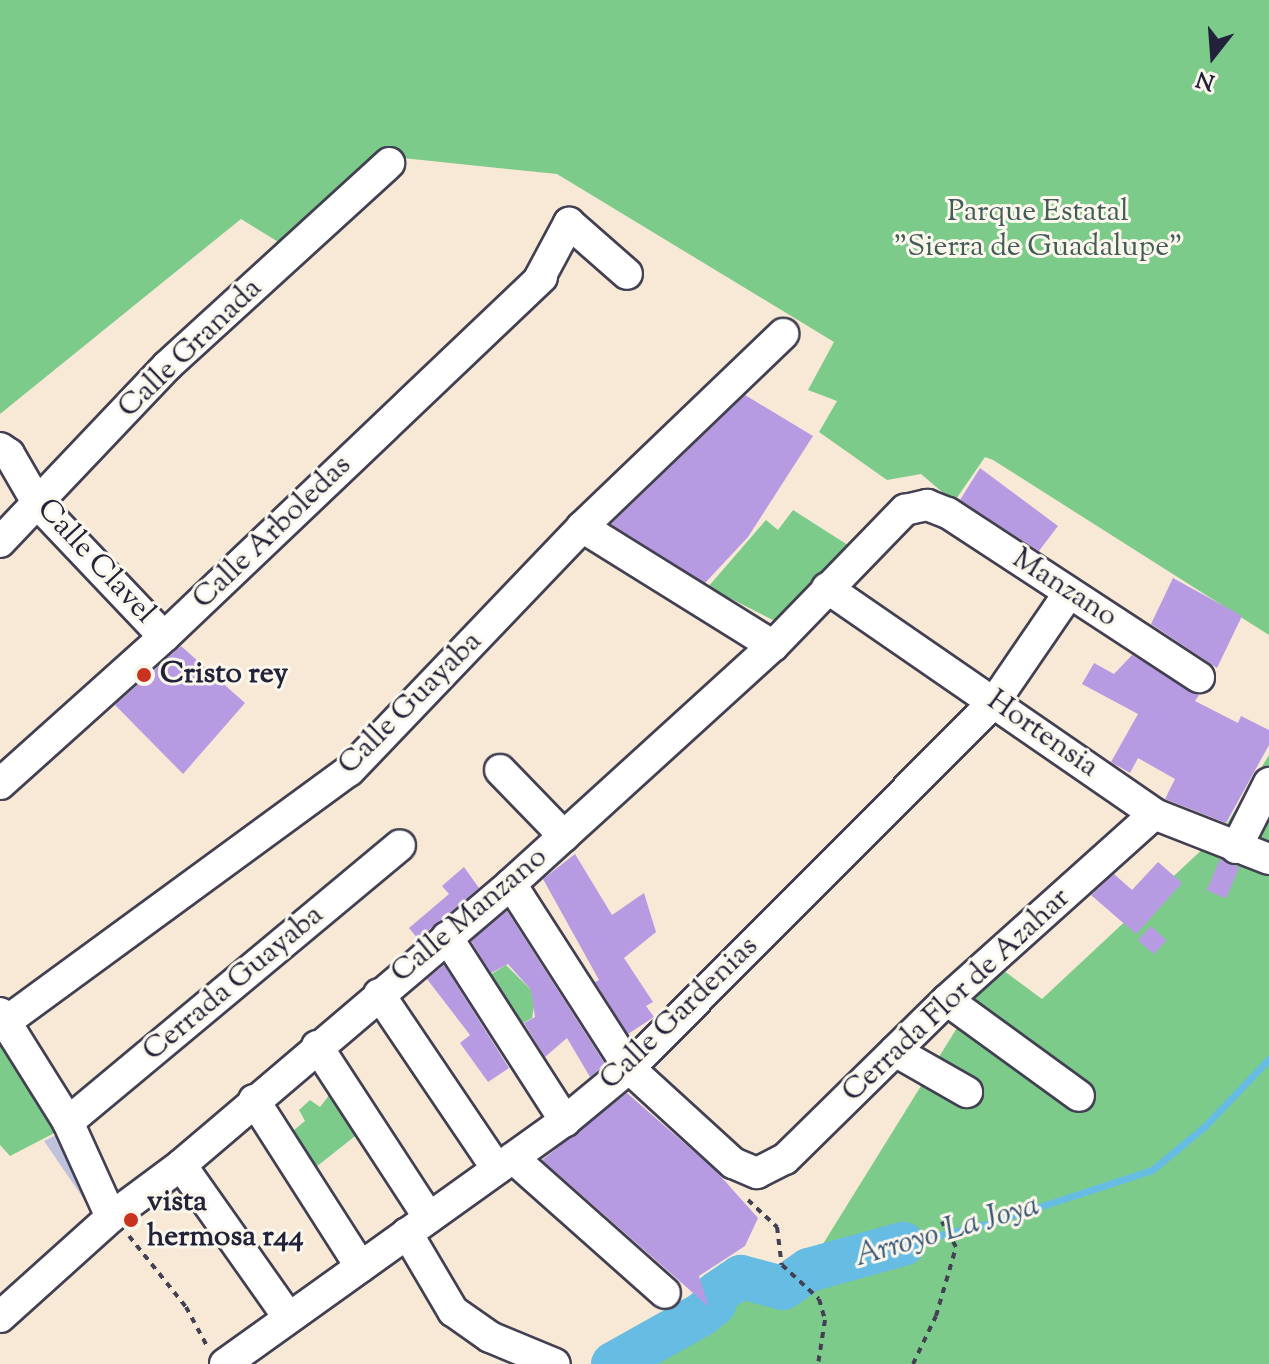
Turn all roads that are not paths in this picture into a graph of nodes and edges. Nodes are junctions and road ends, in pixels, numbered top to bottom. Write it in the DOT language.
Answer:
graph roads {
  1 [pos="389,163"];
  2 [pos="627,274"];
  3 [pos="783,334"];
  4 [pos="0,448"];
  5 [pos="38,504"];
  6 [pos="927,505"];
  7 [pos="582,527"];
  8 [pos="0,542"];
  9 [pos="827,588"];
  10 [pos="1069,593"];
  11 [pos="164,637"];
  12 [pos="773,646"];
  13 [pos="1199,677"];
  14 [pos="995,701"];
  15 [pos="500,770"];
  16 [pos="1269,783"];
  17 [pos="0,784"];
  18 [pos="1154,814"];
  19 [pos="564,836"];
  20 [pos="400,845"];
  21 [pos="1236,848"];
  22 [pos="1269,859"];
  23 [pos="511,884"];
  24 [pos="447,937"];
  25 [pos="379,994"];
  26 [pos="947,1000"];
  27 [pos="2,1020"];
  28 [pos="317,1046"];
  29 [pos="895,1051"];
  30 [pos="629,1068"];
  31 [pos="967,1092"];
  32 [pos="1079,1096"];
  33 [pos="254,1100"];
  34 [pos="565,1121"];
  35 [pos="68,1122"];
  36 [pos="505,1163"];
  37 [pos="181,1165"];
  38 [pos="111,1217"];
  39 [pos="418,1226"];
  40 [pos="361,1267"];
  41 [pos="665,1293"];
  42 [pos="0,1317"];
  43 [pos="289,1318"];
  44 [pos="217,1358"];
  45 [pos="555,1364"];
  1 -- 5 [label="street, Calle Granada"];
  2 -- 11 [label="street, Calle Arboledas"];
  3 -- 7 [label="street, Calle Guayaba"];
  4 -- 5 [label="street, Calle Clavel"];
  5 -- 8 [label="street, Calle Granada"];
  5 -- 11 [label="street, Calle Clavel"];
  6 -- 9 [label="street, Calle Manzano"];
  6 -- 10 [label="street, Manzano"];
  7 -- 12 [label="street"];
  7 -- 27 [label="street, Calle Guayaba"];
  9 -- 12 [label="street, Calle Manzano"];
  9 -- 14 [label="street, Hortensia"];
  10 -- 13 [label="street, Manzano"];
  10 -- 14 [label="street, Calle Gardenias"];
  11 -- 17 [label="street, Calle Arboledas"];
  12 -- 19 [label="street, Calle Manzano"];
  14 -- 18 [label="street, Hortensia"];
  14 -- 30 [label="street, Calle Gardenias"];
  15 -- 19 [label="street"];
  16 -- 21 [label="street"];
  18 -- 21 [label="street, Hortensia"];
  18 -- 26 [label="street, Cerrada Flor de Azahar"];
  19 -- 23 [label="street, Calle Manzano"];
  20 -- 35 [label="street, Cerrada Guayaba"];
  21 -- 22 [label="street, Hortensia"];
  23 -- 24 [label="street, Calle Manzano"];
  23 -- 30 [label="street"];
  24 -- 25 [label="street, Calle Manzano"];
  24 -- 34 [label="street"];
  25 -- 28 [label="street, Calle Manzano"];
  25 -- 36 [label="street"];
  26 -- 29 [label="street, Cerrada Flor de Azahar"];
  26 -- 32 [label="street"];
  27 -- 35 [label="street"];
  28 -- 33 [label="street, Calle Manzano"];
  28 -- 39 [label="street"];
  29 -- 30 [label="street, Cerrada Flor de Azahar"];
  29 -- 31 [label="street"];
  30 -- 34 [label="street, Calle Gardenias"];
  33 -- 37 [label="street, Calle Manzano"];
  33 -- 40 [label="street"];
  34 -- 36 [label="street, Calle Gardenias"];
  35 -- 38 [label="street"];
  36 -- 39 [label="street, Calle Gardenias"];
  36 -- 41 [label="street"];
  37 -- 38 [label="street, Calle Manzano"];
  37 -- 43 [label="street"];
  38 -- 42 [label="street, Calle Manzano"];
  39 -- 40 [label="street, Calle Gardenias"];
  39 -- 45 [label="street"];
  40 -- 43 [label="street, Calle Gardenias"];
  43 -- 44 [label="street, Calle Gardenias"];
}
